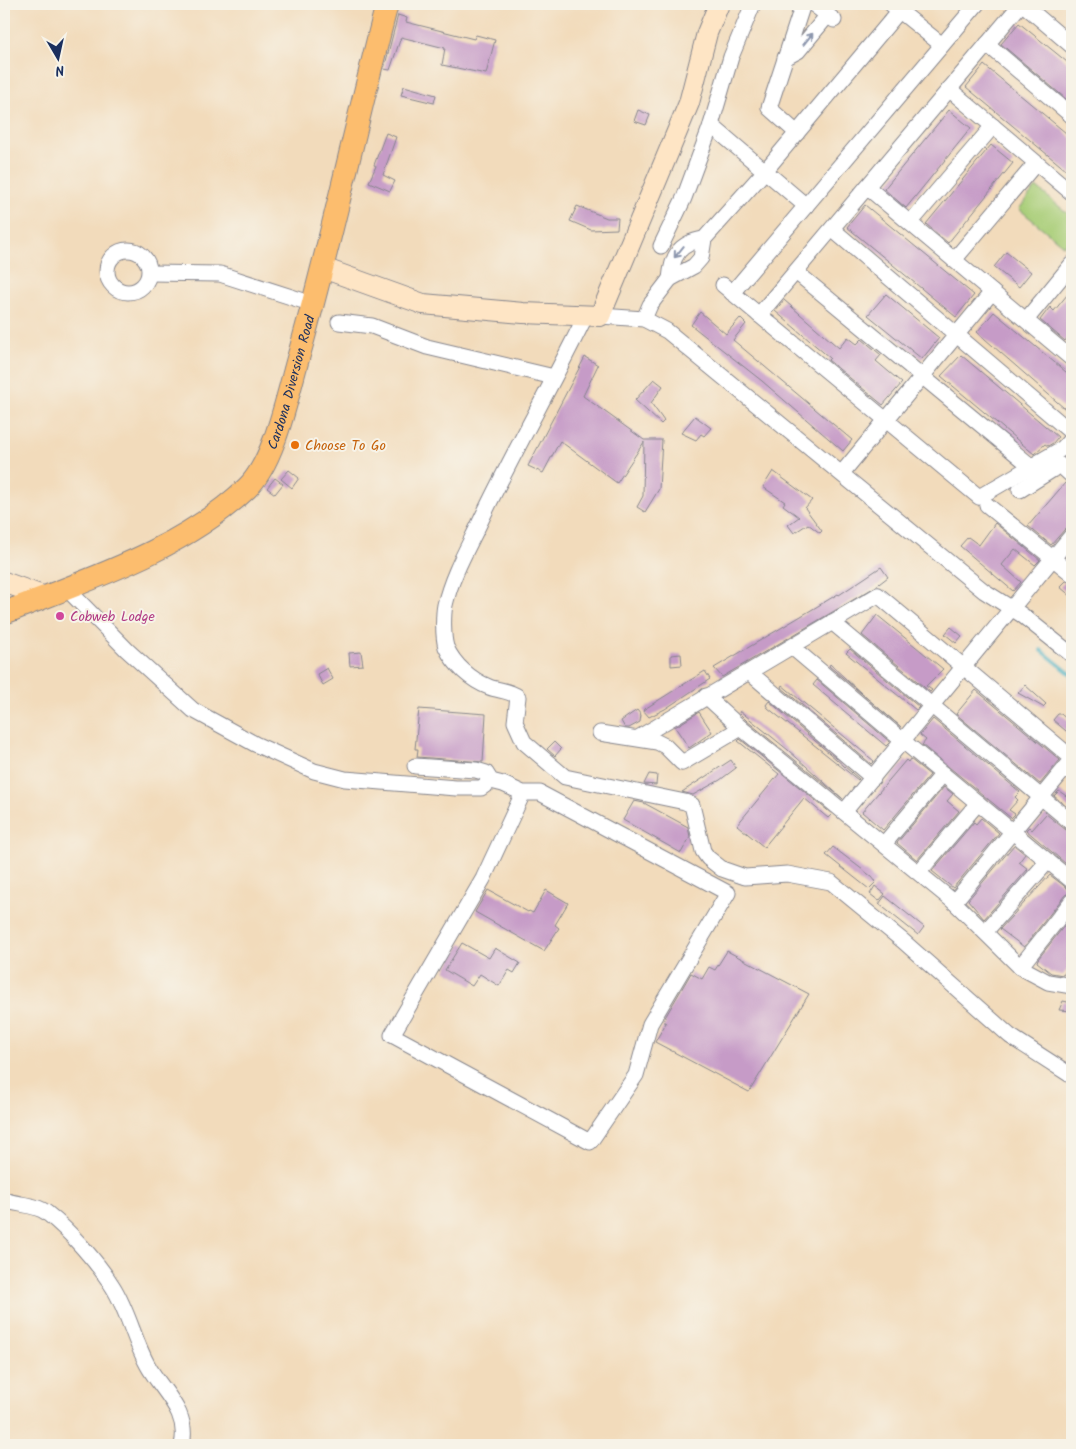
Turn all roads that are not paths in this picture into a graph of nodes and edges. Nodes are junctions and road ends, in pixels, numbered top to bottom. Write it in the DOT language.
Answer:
graph roads {
  1 [pos="387,4"];
  2 [pos="719,4"];
  3 [pos="753,4"];
  4 [pos="803,4"];
  5 [pos="814,4"];
  6 [pos="977,4"];
  7 [pos="1022,4"];
  8 [pos="899,6"];
  9 [pos="987,44"];
  10 [pos="942,45"];
  11 [pos="1072,46"];
  12 [pos="785,58"];
  13 [pos="949,89"];
  14 [pos="1072,116"];
  15 [pos="710,125"];
  16 [pos="993,126"];
  17 [pos="797,133"];
  18 [pos="1036,163"];
  19 [pos="765,171"];
  20 [pos="867,187"];
  21 [pos="1071,189"];
  22 [pos="806,206"];
  23 [pos="910,223"];
  24 [pos="832,229"];
  25 [pos="704,239"];
  26 [pos="661,246"];
  27 [pos="954,260"];
  28 [pos="1072,264"];
  29 [pos="323,268"];
  30 [pos="796,272"];
  31 [pos="150,273"];
  32 [pos="670,280"];
  33 [pos="992,292"];
  34 [pos="313,304"];
  35 [pos="593,315"];
  36 [pos="759,316"];
  37 [pos="644,319"];
  38 [pos="1026,320"];
  39 [pos="339,322"];
  40 [pos="958,334"];
  41 [pos="1071,355"];
  42 [pos="922,376"];
  43 [pos="554,377"];
  44 [pos="886,420"];
  45 [pos="1072,433"];
  46 [pos="1072,438"];
  47 [pos="1032,467"];
  48 [pos="842,473"];
  49 [pos="1072,476"];
  50 [pos="1020,490"];
  51 [pos="987,505"];
  52 [pos="1072,535"];
  53 [pos="1053,558"];
  54 [pos="1072,574"];
  55 [pos="4,582"];
  56 [pos="67,589"];
  57 [pos="45,597"];
  58 [pos="1012,610"];
  59 [pos="4,613"];
  60 [pos="832,622"];
  61 [pos="792,647"];
  62 [pos="1072,655"];
  63 [pos="963,668"];
  64 [pos="749,672"];
  65 [pos="706,696"];
  66 [pos="931,707"];
  67 [pos="741,728"];
  68 [pos="600,733"];
  69 [pos="638,738"];
  70 [pos="903,742"];
  71 [pos="1072,759"];
  72 [pos="415,766"];
  73 [pos="943,774"];
  74 [pos="873,778"];
  75 [pos="491,781"];
  76 [pos="523,793"];
  77 [pos="1041,798"];
  78 [pos="978,803"];
  79 [pos="844,812"];
  80 [pos="1072,823"];
  81 [pos="1013,832"];
  82 [pos="884,844"];
  83 [pos="1048,861"];
  84 [pos="918,872"];
  85 [pos="1072,881"];
  86 [pos="954,902"];
  87 [pos="1072,902"];
  88 [pos="985,932"];
  89 [pos="1020,967"];
  90 [pos="1072,972"];
  91 [pos="1067,986"];
  92 [pos="1072,1076"];
  93 [pos="4,1200"];
  94 [pos="182,1445"];
  1 -- 29 [label="main road, Cardona Diversion Road"];
  2 -- 35 [label="street"];
  3 -- 15 [label="street"];
  4 -- 12 [label="street"];
  12 -- 5 [label="street, one-way"];
  6 -- 10 [label="street"];
  7 -- 9 [label="street"];
  7 -- 11 [label="street"];
  8 -- 10 [label="street"];
  8 -- 17 [label="street"];
  9 -- 13 [label="street"];
  9 -- 14 [label="street"];
  10 -- 22 [label="street"];
  12 -- 17 [label="street"];
  13 -- 16 [label="street"];
  13 -- 20 [label="street"];
  15 -- 19 [label="street"];
  15 -- 26 [label="street"];
  16 -- 18 [label="street"];
  16 -- 23 [label="street"];
  17 -- 19 [label="street"];
  18 -- 21 [label="street"];
  18 -- 27 [label="street"];
  19 -- 22 [label="street"];
  19 -- 25 [label="street"];
  20 -- 23 [label="street"];
  20 -- 24 [label="street"];
  22 -- 36 [label="street"];
  23 -- 27 [label="street"];
  24 -- 30 [label="street"];
  24 -- 40 [label="street"];
  25 -- 32 [label="street"];
  25 -- 32 [label="street, one-way"];
  27 -- 33 [label="street"];
  28 -- 38 [label="street"];
  29 -- 34 [label="main road, Cardona Diversion Road"];
  29 -- 35 [label="street"];
  30 -- 36 [label="street"];
  30 -- 42 [label="street"];
  31 -- 34 [label="street"];
  32 -- 37 [label="street"];
  33 -- 38 [label="street"];
  33 -- 40 [label="street"];
  34 -- 56 [label="main road, Cardona Diversion Road"];
  35 -- 37 [label="street"];
  35 -- 43 [label="street"];
  36 -- 44 [label="street"];
  37 -- 48 [label="street"];
  38 -- 41 [label="street"];
  39 -- 43 [label="street"];
  40 -- 42 [label="street"];
  40 -- 45 [label="street"];
  42 -- 44 [label="street"];
  42 -- 47 [label="street"];
  43 -- 92 [label="street"];
  44 -- 47 [label="street"];
  44 -- 48 [label="street"];
  46 -- 47 [label="street"];
  48 -- 58 [label="street"];
  49 -- 50 [label="street"];
  51 -- 53 [label="street"];
  52 -- 53 [label="street"];
  53 -- 54 [label="street"];
  53 -- 58 [label="street"];
  55 -- 57 [label="street"];
  56 -- 57 [label="main road, Cardona Diversion Road"];
  56 -- 75 [label="street"];
  57 -- 59 [label="main road, Cardona Diversion Road"];
  58 -- 62 [label="street"];
  58 -- 63 [label="street"];
  60 -- 61 [label="street"];
  60 -- 63 [label="street"];
  60 -- 66 [label="street"];
  61 -- 64 [label="street"];
  61 -- 70 [label="street"];
  63 -- 66 [label="street"];
  63 -- 71 [label="street"];
  64 -- 65 [label="street"];
  64 -- 74 [label="street"];
  65 -- 67 [label="street"];
  65 -- 69 [label="street"];
  66 -- 70 [label="street"];
  66 -- 77 [label="street"];
  67 -- 69 [label="street"];
  67 -- 79 [label="street"];
  68 -- 69 [label="street"];
  70 -- 73 [label="street"];
  70 -- 74 [label="street"];
  71 -- 77 [label="street"];
  72 -- 75 [label="street"];
  73 -- 78 [label="street"];
  73 -- 82 [label="street"];
  74 -- 79 [label="street"];
  75 -- 76 [label="street"];
  76 -- 76 [label="street"];
  77 -- 80 [label="street"];
  77 -- 81 [label="street"];
  78 -- 81 [label="street"];
  78 -- 84 [label="street"];
  79 -- 82 [label="street"];
  81 -- 83 [label="street"];
  81 -- 86 [label="street"];
  82 -- 84 [label="street"];
  83 -- 85 [label="street"];
  83 -- 88 [label="street"];
  84 -- 86 [label="street"];
  86 -- 88 [label="street"];
  87 -- 89 [label="street"];
  88 -- 89 [label="street"];
  89 -- 91 [label="street"];
  90 -- 91 [label="street"];
  93 -- 94 [label="street"];
}
